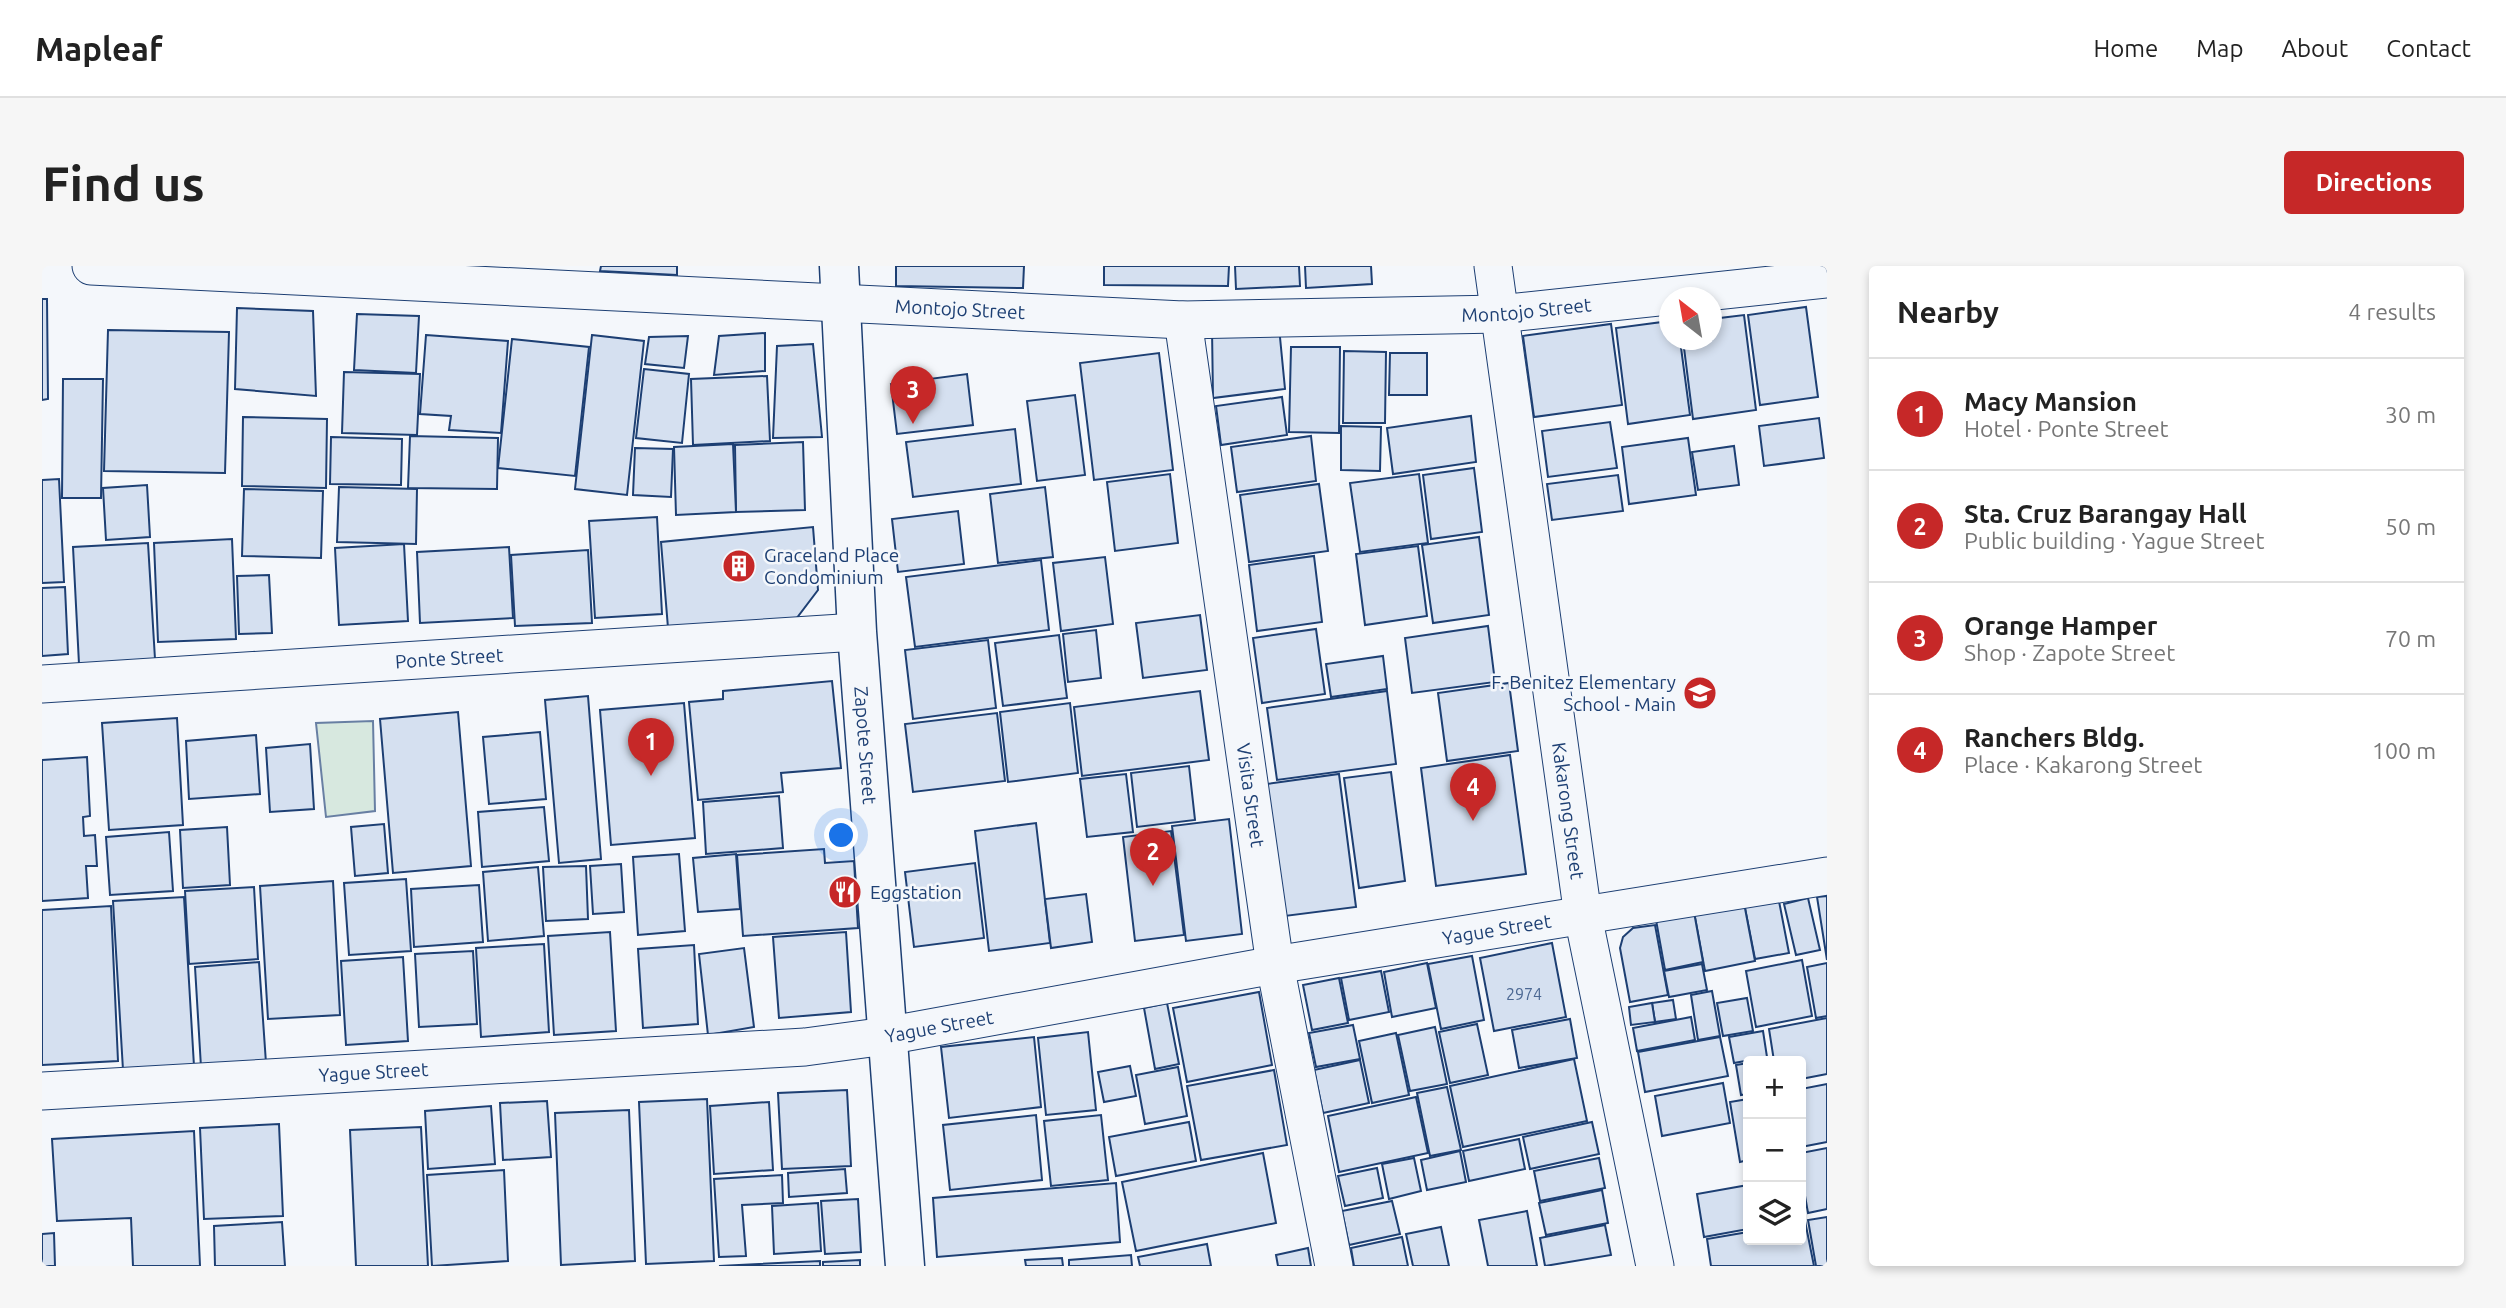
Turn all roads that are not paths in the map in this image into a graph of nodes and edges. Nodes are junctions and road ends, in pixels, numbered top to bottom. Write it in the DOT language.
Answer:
graph roads {
  1 [pos="91,266"];
  2 [pos="839,266"];
  3 [pos="1493,266"];
  4 [pos="1827,279"];
  5 [pos="841,304"];
  6 [pos="1500,314"];
  7 [pos="1183,320"];
  8 [pos="857,632"];
  9 [pos="42,684"];
  10 [pos="1827,876"];
  11 [pos="1583,916"];
  12 [pos="1275,965"];
  13 [pos="886,1036"];
  14 [pos="42,1091"];
  15 [pos="905,1266"];
  16 [pos="1334,1266"];
  17 [pos="1655,1266"];
  1 -- 5 [label="street, Montojo Street"];
  2 -- 5 [label="street, Zapote Street"];
  3 -- 6 [label="street, Kakarong Street"];
  4 -- 6 [label="street, Montojo Street"];
  5 -- 7 [label="street, Montojo Street"];
  5 -- 8 [label="street, Zapote Street"];
  6 -- 7 [label="street, Montojo Street"];
  6 -- 11 [label="street, Kakarong Street"];
  7 -- 12 [label="street, Visita Street"];
  8 -- 9 [label="street, Ponte Street"];
  8 -- 13 [label="street, Zapote Street"];
  10 -- 11 [label="street, Yague Street"];
  11 -- 12 [label="street, Yague Street"];
  11 -- 17 [label="street, Kakarong Street"];
  12 -- 13 [label="street, Yague Street"];
  12 -- 16 [label="street, Visita Street"];
  13 -- 14 [label="street, Yague Street"];
  13 -- 15 [label="street, Zapote Street"];
}
